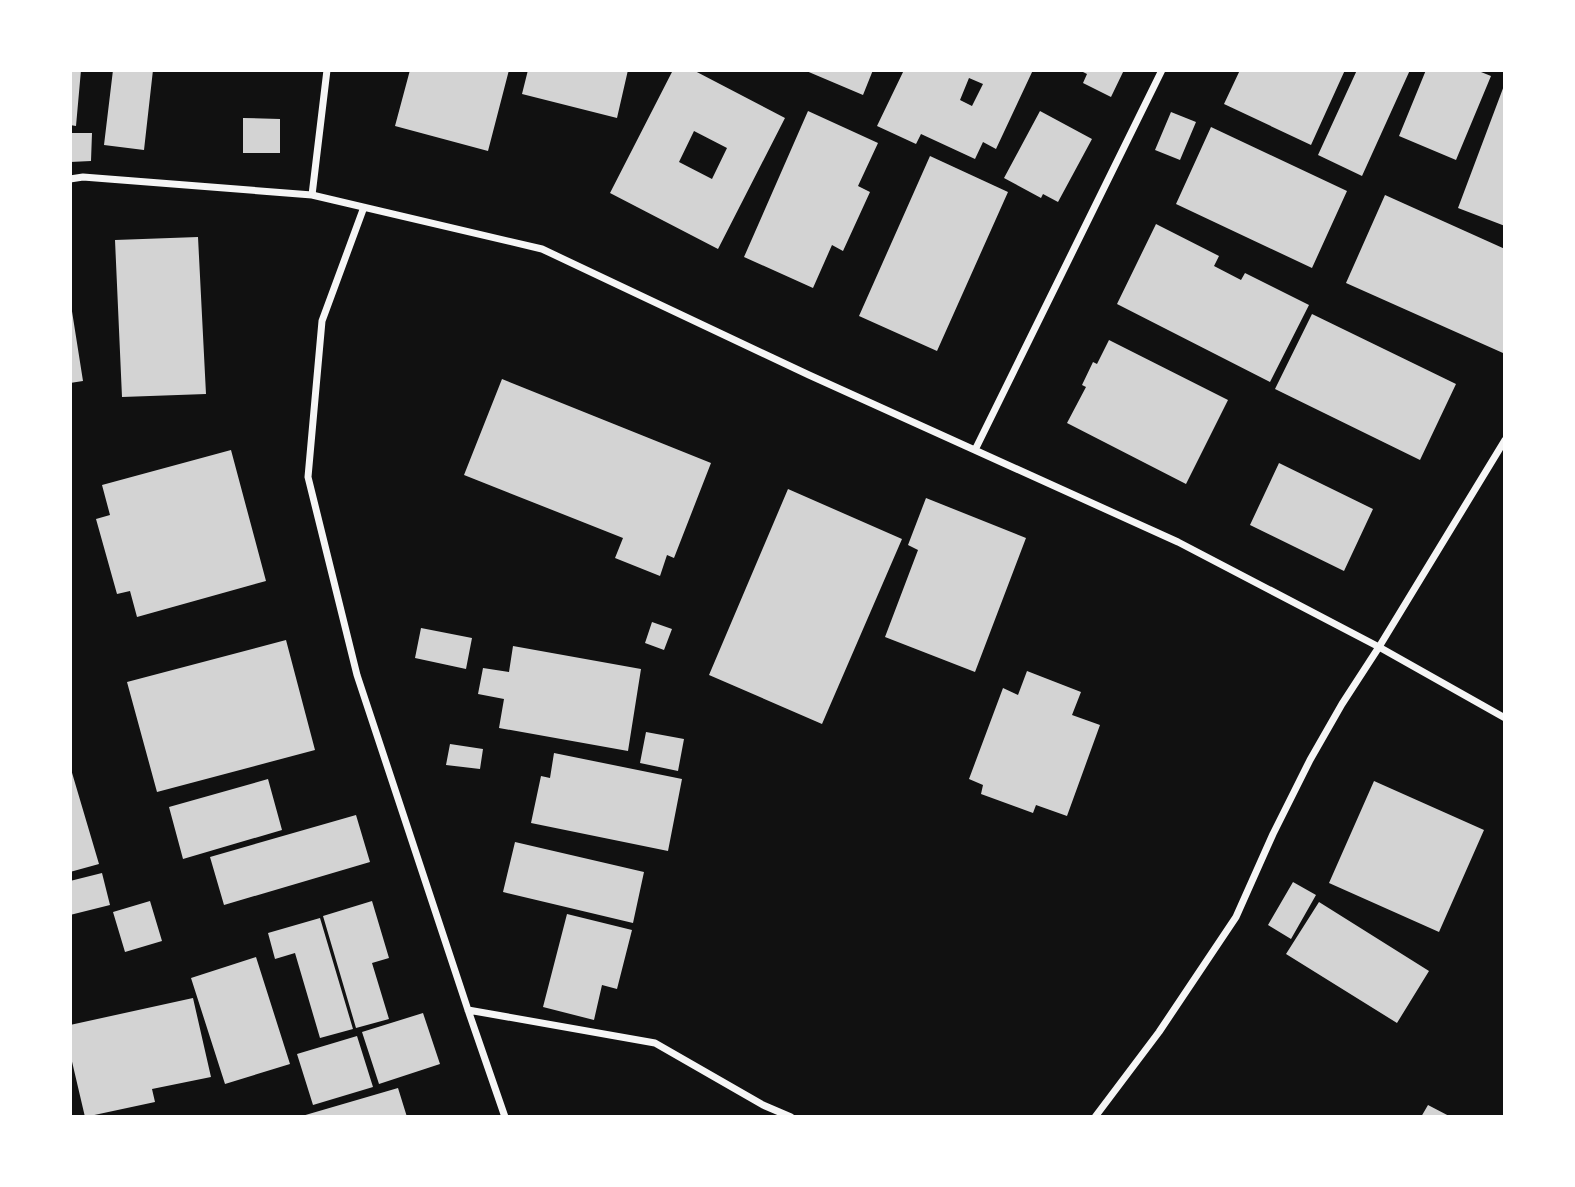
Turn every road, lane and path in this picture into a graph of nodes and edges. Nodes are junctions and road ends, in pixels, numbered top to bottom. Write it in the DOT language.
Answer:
graph roads {
  1 [pos="327,70"];
  2 [pos="1161,70"];
  3 [pos="70,179"];
  4 [pos="312,195"];
  5 [pos="364,207"];
  6 [pos="1505,440"];
  7 [pos="975,450"];
  8 [pos="1379,647"];
  9 [pos="1505,718"];
  10 [pos="468,1010"];
  11 [pos="505,1117"];
  12 [pos="791,1117"];
  13 [pos="1095,1117"];
  1 -- 4 [label="street"];
  2 -- 7 [label="street"];
  3 -- 4 [label="street"];
  4 -- 5 [label="street"];
  5 -- 7 [label="street"];
  5 -- 10 [label="street"];
  6 -- 8 [label="street"];
  7 -- 8 [label="street"];
  8 -- 9 [label="street"];
  8 -- 13 [label="street"];
  10 -- 11 [label="street"];
  10 -- 12 [label="street"];
}
